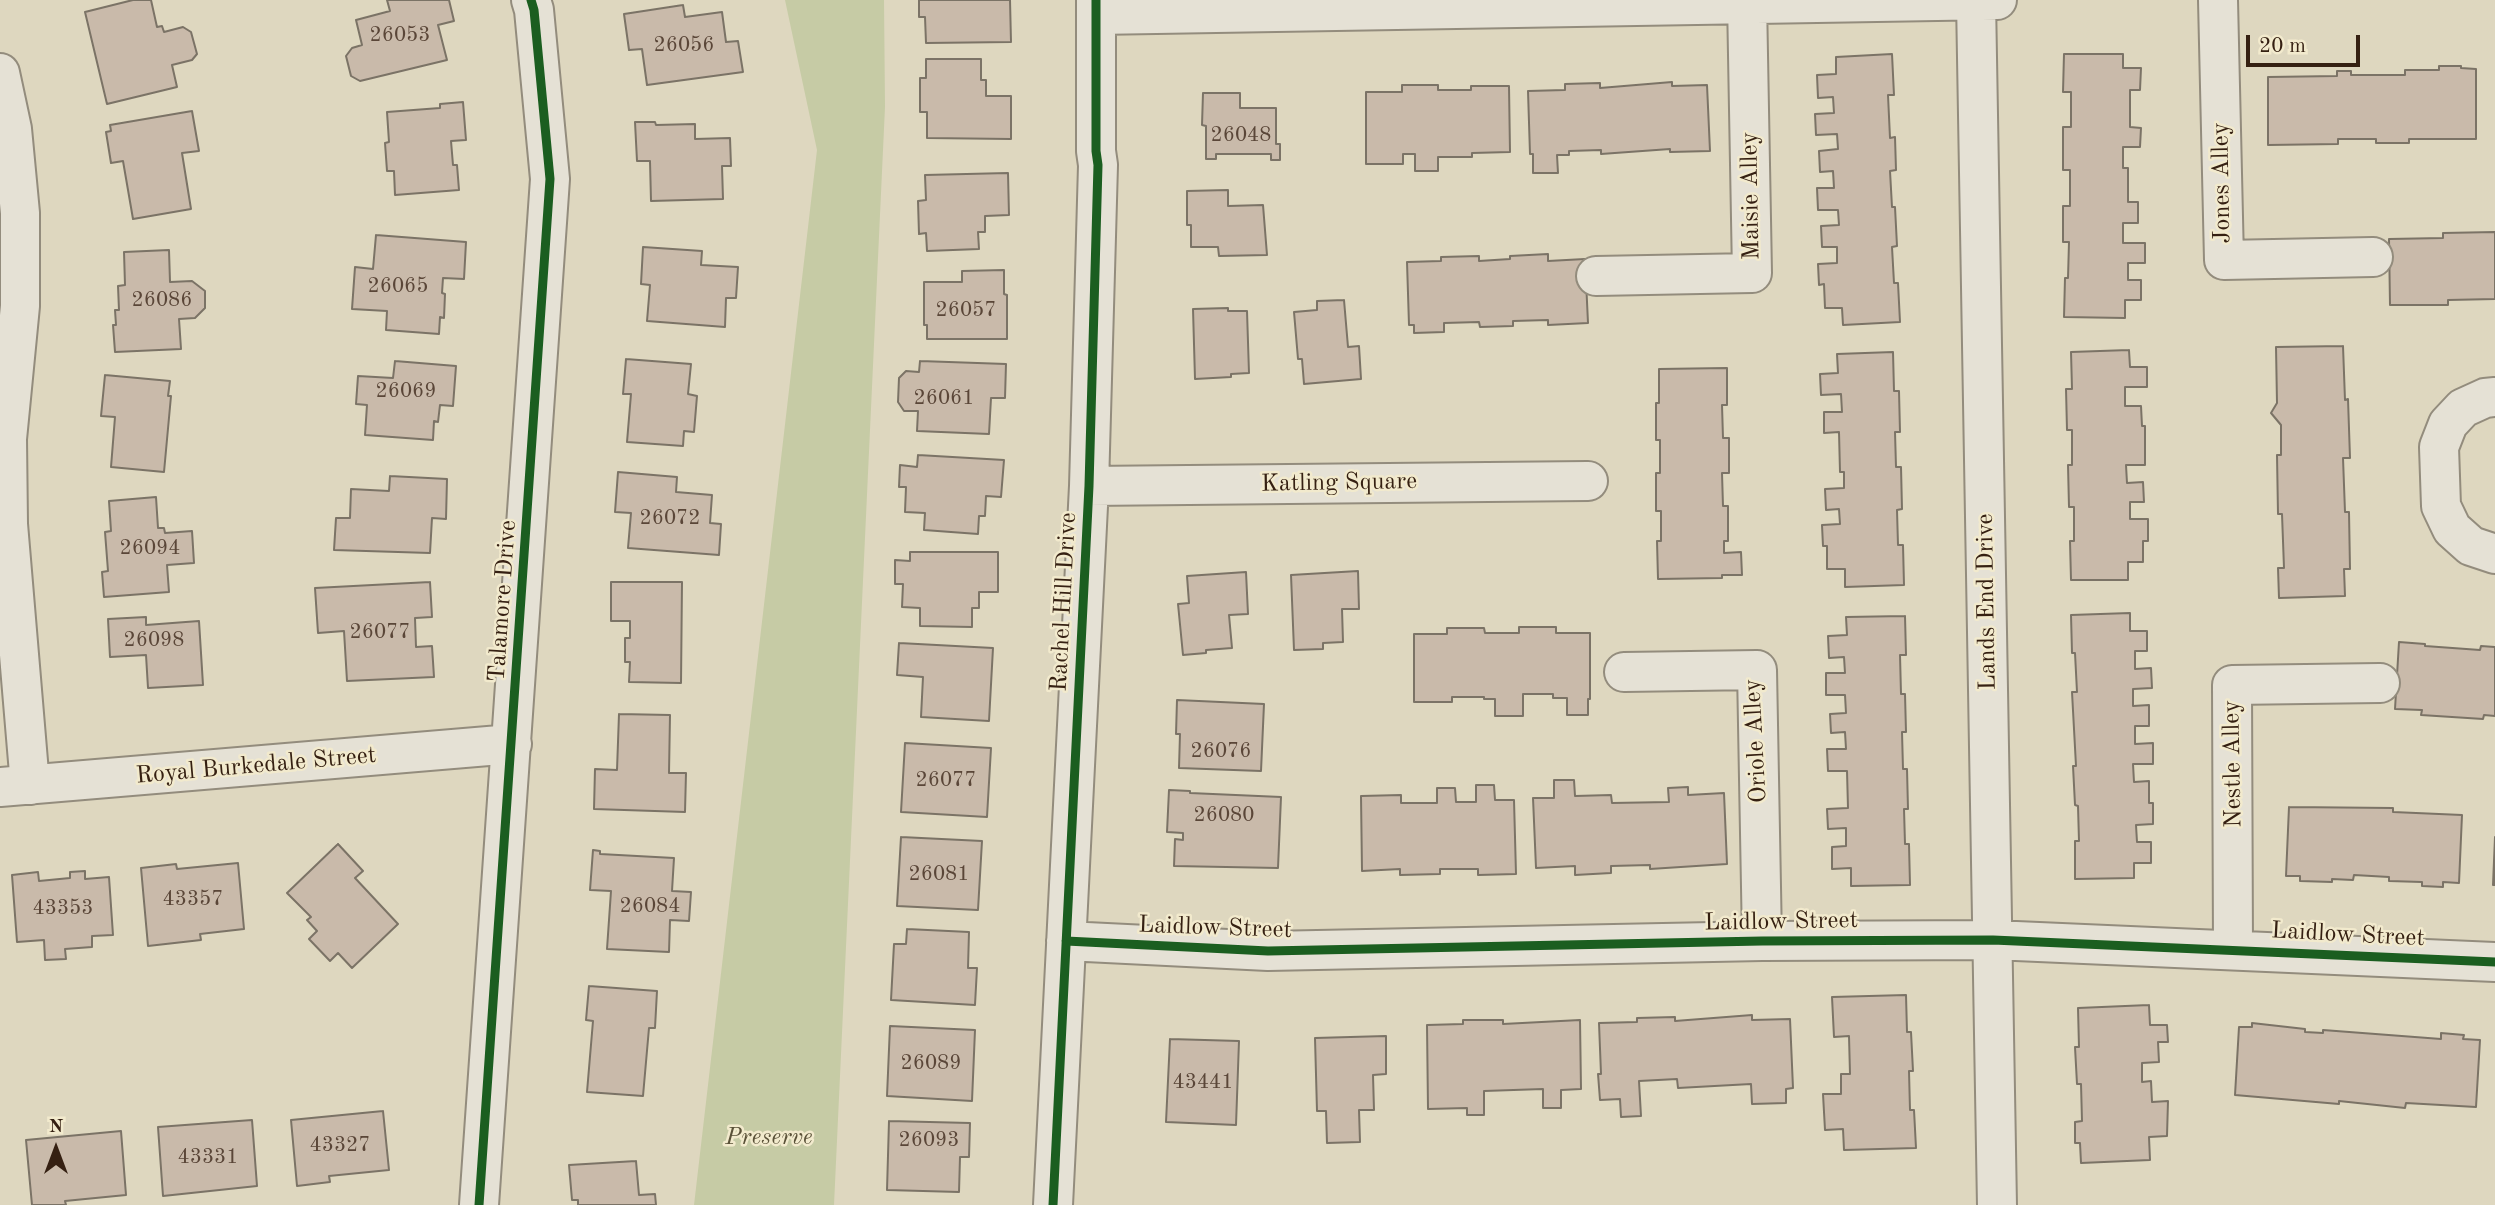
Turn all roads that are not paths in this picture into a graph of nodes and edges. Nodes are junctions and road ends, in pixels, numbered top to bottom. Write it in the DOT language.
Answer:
graph roads {
  1 [pos="531,0"];
  2 [pos="1976,0"];
  3 [pos="1997,0"];
  4 [pos="2218,0"];
  5 [pos="1747,2"];
  6 [pos="1096,7"];
  7 [pos="0,73"];
  8 [pos="2373,257"];
  9 [pos="1596,276"];
  10 [pos="10,307"];
  11 [pos="2495,397"];
  12 [pos="1588,481"];
  13 [pos="1089,485"];
  14 [pos="2495,554"];
  15 [pos="1624,672"];
  16 [pos="2381,683"];
  17 [pos="512,744"];
  18 [pos="15,786"];
  19 [pos="1993,940"];
  20 [pos="1066,941"];
  21 [pos="1762,941"];
  22 [pos="2233,949"];
  23 [pos="2495,962"];
  24 [pos="479,1205"];
  25 [pos="1053,1205"];
  26 [pos="1997,1205"];
  1 -- 17 [label="street, Talamore Drive"];
  2 -- 3 [label="street, Rachel Hill Drive"];
  2 -- 5 [label="street, Rachel Hill Drive"];
  2 -- 19 [label="street, Lands End Drive"];
  4 -- 8 [label="street, Jones Alley"];
  5 -- 6 [label="street, Rachel Hill Drive"];
  5 -- 9 [label="street, Maisie Alley"];
  6 -- 13 [label="street, Rachel Hill Drive"];
  7 -- 10 [label="street"];
  10 -- 18 [label="street"];
  11 -- 14 [label="street"];
  12 -- 13 [label="street, Katling Square"];
  13 -- 20 [label="street, Rachel Hill Drive"];
  15 -- 21 [label="street, Oriole Alley"];
  16 -- 22 [label="street, Nestle Alley"];
  17 -- 18 [label="street, Royal Burkedale Street"];
  17 -- 24 [label="street, Talamore Drive"];
  19 -- 21 [label="street, Laidlow Street"];
  19 -- 22 [label="street, Laidlow Street"];
  19 -- 26 [label="street, Lands End Drive"];
  20 -- 21 [label="street, Laidlow Street"];
  20 -- 25 [label="street, Rachel Hill Drive"];
  22 -- 23 [label="street, Laidlow Street"];
}
